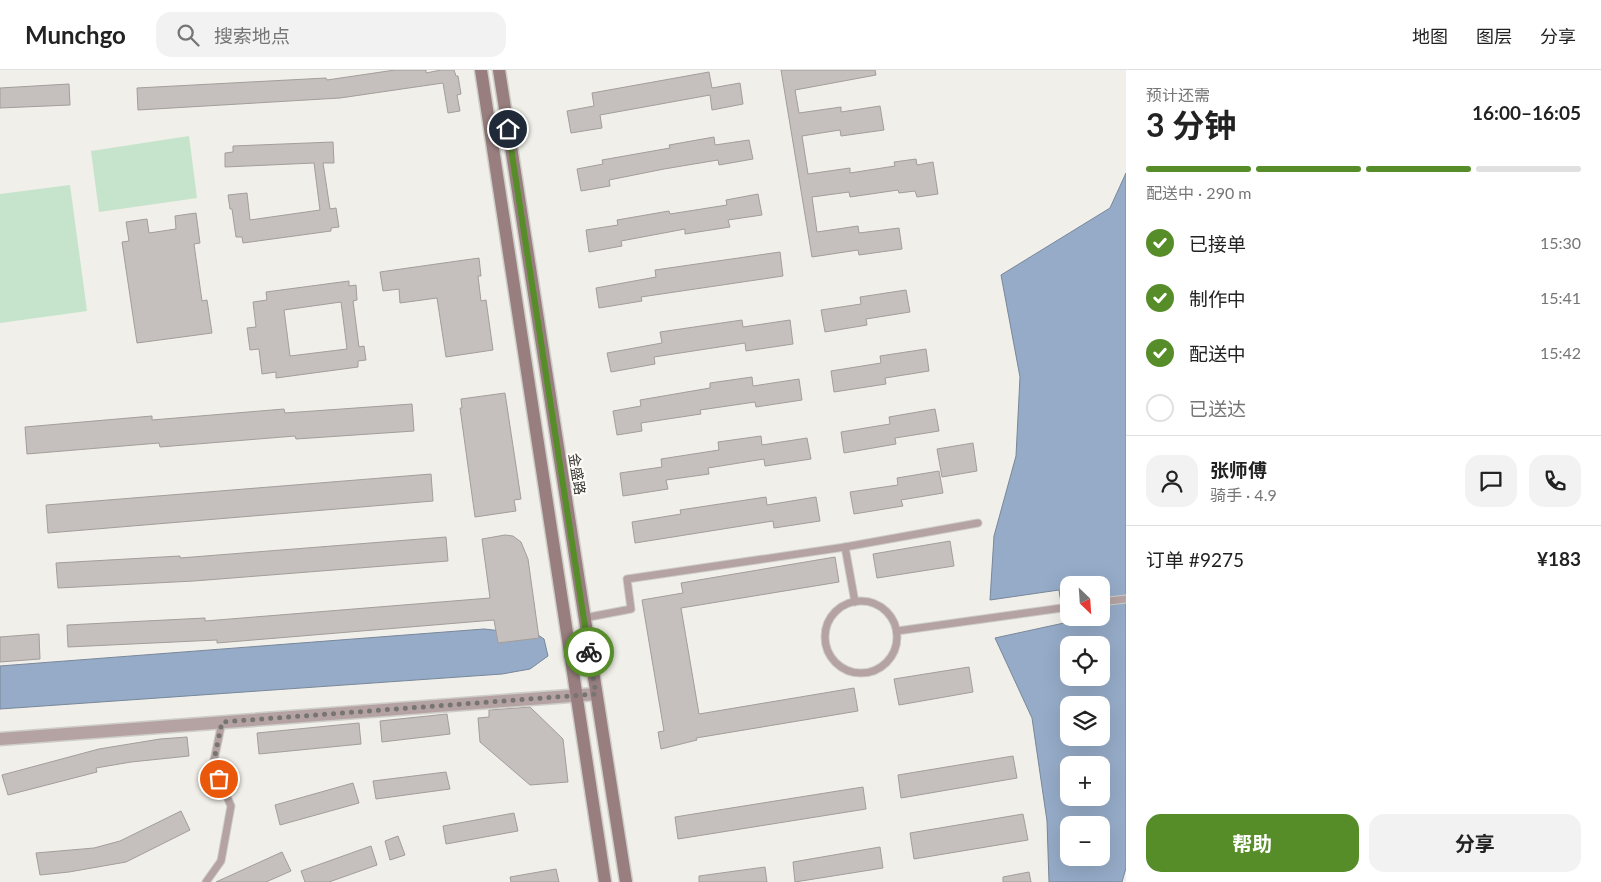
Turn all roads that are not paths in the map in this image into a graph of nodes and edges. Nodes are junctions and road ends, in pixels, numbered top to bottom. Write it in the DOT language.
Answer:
graph roads {
  1 [pos="480,70"];
  2 [pos="499,70"];
  3 [pos="978,524"];
  4 [pos="845,547"];
  5 [pos="1126,599"];
  6 [pos="1110,601"];
  7 [pos="855,602"];
  8 [pos="1060,608"];
  9 [pos="584,618"];
  10 [pos="897,631"];
  11 [pos="596,694"];
  12 [pos="576,695"];
  13 [pos="222,722"];
  14 [pos="0,739"];
  15 [pos="206,882"];
  16 [pos="605,882"];
  17 [pos="626,882"];
  1 -- 12 [label="street"];
  2 -- 9 [label="street, 金盛路"];
  3 -- 4 [label="lane"];
  4 -- 7 [label="lane"];
  4 -- 9 [label="lane"];
  5 -- 6 [label="lane"];
  7 -- 10 [label="lane"];
  7 -- 10 [label="lane"];
  8 -- 10 [label="lane"];
  9 -- 11 [label="street, 金盛路"];
  11 -- 12 [label="street"];
  11 -- 17 [label="street, 金盛路"];
  12 -- 13 [label="street"];
  12 -- 16 [label="street"];
  13 -- 14 [label="street"];
  13 -- 15 [label="lane"];
}
